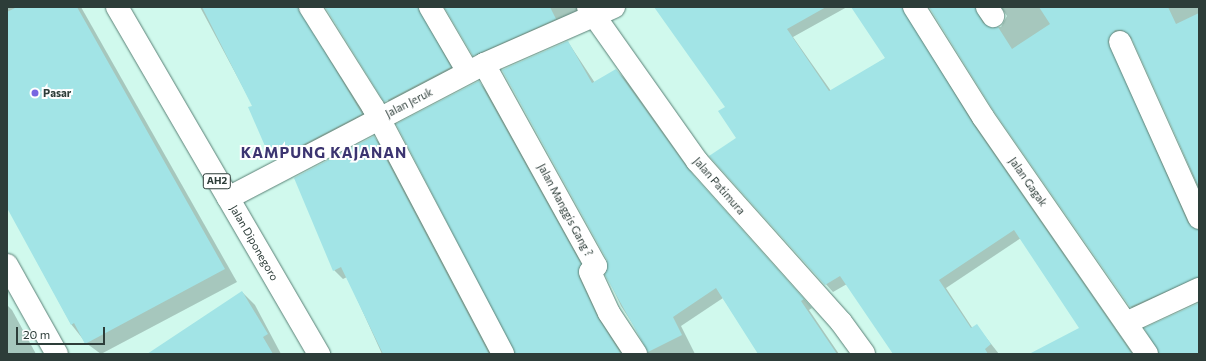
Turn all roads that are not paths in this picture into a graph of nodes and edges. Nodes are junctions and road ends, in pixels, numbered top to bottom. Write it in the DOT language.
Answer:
graph roads {
  1 [pos="117,7"];
  2 [pos="310,7"];
  3 [pos="430,7"];
  4 [pos="614,7"];
  5 [pos="914,7"];
  6 [pos="591,12"];
  7 [pos="1120,42"];
  8 [pos="476,68"];
  9 [pos="379,118"];
  10 [pos="228,198"];
  11 [pos="1199,218"];
  12 [pos="10,275"];
  13 [pos="1199,289"];
  14 [pos="1126,323"];
  15 [pos="57,354"];
  16 [pos="319,354"];
  17 [pos="503,354"];
  18 [pos="636,354"];
  19 [pos="864,354"];
  20 [pos="1147,354"];
  1 -- 10 [label="main road, Jalan Diponegoro / AH2"];
  2 -- 9 [label="main road"];
  3 -- 8 [label="main road"];
  4 -- 6 [label="main road, Jalan Jeruk"];
  5 -- 14 [label="main road, Jalan Gagak"];
  6 -- 8 [label="main road, Jalan Jeruk"];
  6 -- 19 [label="main road, Jalan Patimura"];
  7 -- 11 [label="main road"];
  8 -- 9 [label="main road, Jalan Jeruk"];
  8 -- 18 [label="main road, Jalan Manggis Gang ?"];
  9 -- 10 [label="main road, Jalan Jeruk"];
  9 -- 17 [label="main road"];
  10 -- 16 [label="main road, Jalan Diponegoro / AH2"];
  12 -- 15 [label="main road"];
  13 -- 14 [label="main road"];
  14 -- 20 [label="main road, Jalan Gagak"];
}
